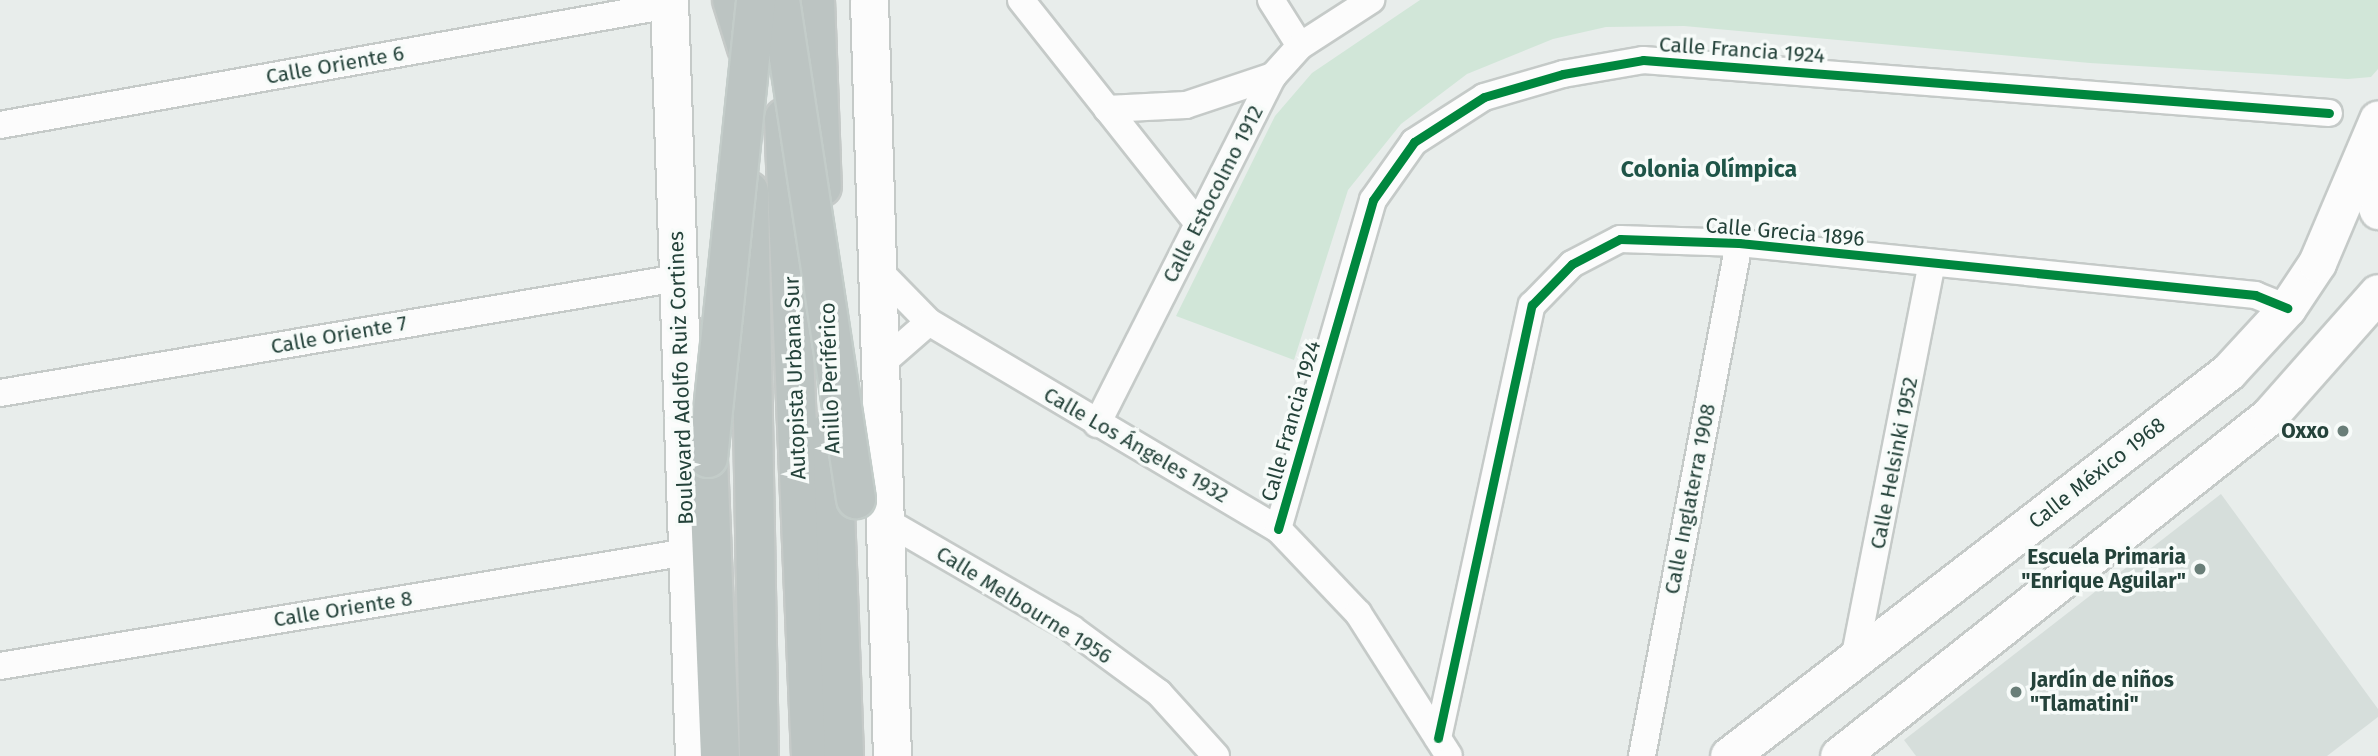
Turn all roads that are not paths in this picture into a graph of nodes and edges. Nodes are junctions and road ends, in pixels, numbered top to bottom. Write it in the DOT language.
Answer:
graph roads {
  1 [pos="732,0"];
  2 [pos="745,0"];
  3 [pos="758,0"];
  4 [pos="780,0"];
  5 [pos="815,0"];
  6 [pos="869,0"];
  7 [pos="1021,0"];
  8 [pos="1271,0"];
  9 [pos="1371,0"];
  10 [pos="669,3"];
  11 [pos="1300,46"];
  12 [pos="747,48"];
  13 [pos="1273,76"];
  14 [pos="1107,109"];
  15 [pos="2329,113"];
  16 [pos="2378,120"];
  17 [pos="0,125"];
  18 [pos="2362,166"];
  19 [pos="2378,210"];
  20 [pos="1198,223"];
  21 [pos="1739,243"];
  22 [pos="1932,264"];
  23 [pos="878,270"];
  24 [pos="678,278"];
  25 [pos="2378,291"];
  26 [pos="2287,308"];
  27 [pos="929,322"];
  28 [pos="2378,335"];
  29 [pos="882,363"];
  30 [pos="0,393"];
  31 [pos="1097,424"];
  32 [pos="886,521"];
  33 [pos="1278,529"];
  34 [pos="687,552"];
  35 [pos="839,616"];
  36 [pos="1854,660"];
  37 [pos="0,666"];
  38 [pos="1444,747"];
  39 [pos="694,756"];
  40 [pos="720,756"];
  41 [pos="759,756"];
  42 [pos="785,756"];
  43 [pos="811,756"];
  44 [pos="844,756"];
  45 [pos="867,756"];
  46 [pos="892,756"];
  47 [pos="1216,756"];
  48 [pos="1642,756"];
  49 [pos="1729,756"];
  50 [pos="1839,756"];
  1 -- 12 [label="highway"];
  2 -- 12 [label="highway"];
  3 -- 40 [label="highway, bridge"];
  3 -- 42 [label="highway, Autopista Urbana Sur"];
  4 -- 43 [label="highway, Autopista Urbana Sur, bridge"];
  4 -- 45 [label="highway, bridge"];
  5 -- 35 [label="highway, Anillo Periférico"];
  6 -- 23 [label="street"];
  7 -- 14 [label="street"];
  8 -- 11 [label="street"];
  9 -- 11 [label="street, Calle Estocolmo 1912"];
  10 -- 17 [label="street, Calle Oriente 6"];
  10 -- 24 [label="street, Boulevard Adolfo Ruiz Cortines"];
  11 -- 13 [label="street, Calle Estocolmo 1912"];
  12 -- 41 [label="highway"];
  13 -- 14 [label="street"];
  13 -- 20 [label="street, Calle Estocolmo 1912"];
  14 -- 20 [label="street"];
  15 -- 33 [label="street, Calle Francia 1924"];
  16 -- 18 [label="street, Calle México 1968"];
  18 -- 19 [label="street"];
  18 -- 26 [label="street, Calle México 1968"];
  20 -- 31 [label="street, Calle Estocolmo 1912"];
  21 -- 22 [label="street, Calle Grecia 1896"];
  21 -- 38 [label="street, Calle Grecia 1896"];
  21 -- 48 [label="street, Calle Inglaterra 1908"];
  22 -- 26 [label="street, Calle Grecia 1896"];
  22 -- 36 [label="street, Calle Helsinki 1952"];
  23 -- 27 [label="street, Calle Los Ángeles 1932"];
  23 -- 29 [label="street"];
  24 -- 30 [label="street, Calle Oriente 7"];
  24 -- 34 [label="street, Boulevard Adolfo Ruiz Cortines"];
  25 -- 28 [label="street"];
  25 -- 50 [label="street"];
  26 -- 36 [label="street, Calle México 1968"];
  27 -- 29 [label="street"];
  27 -- 31 [label="street, Calle Los Ángeles 1932"];
  29 -- 32 [label="street"];
  31 -- 33 [label="street, Calle Los Ángeles 1932"];
  32 -- 46 [label="street"];
  32 -- 47 [label="street, Calle Melbourne 1956"];
  33 -- 38 [label="street, Calle Los Ángeles 1932"];
  34 -- 37 [label="street, Calle Oriente 8"];
  34 -- 39 [label="street, Boulevard Adolfo Ruiz Cortines"];
  35 -- 44 [label="highway, Anillo Periférico"];
  35 -- 45 [label="highway"];
  36 -- 49 [label="street, Calle México 1968"];
}
